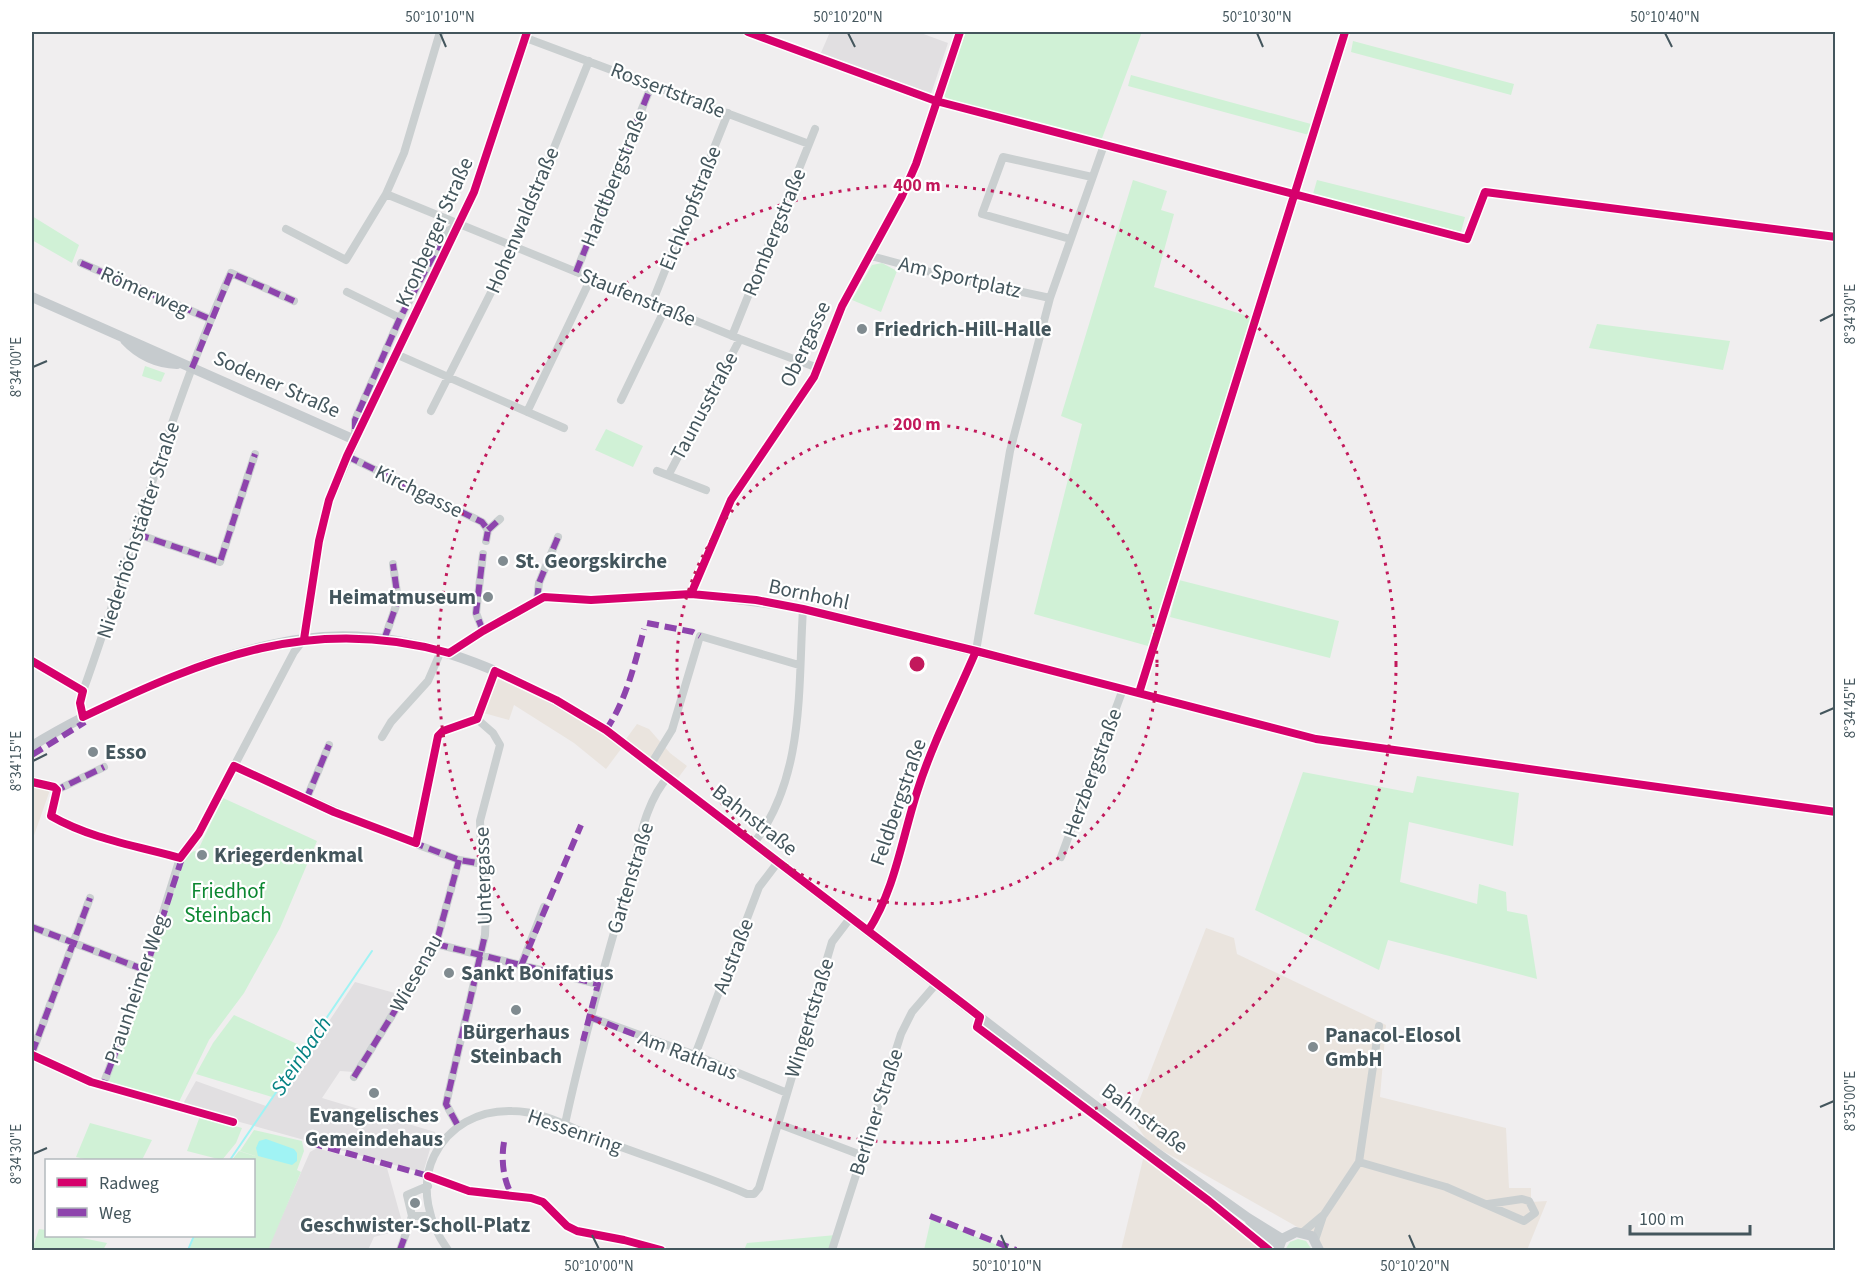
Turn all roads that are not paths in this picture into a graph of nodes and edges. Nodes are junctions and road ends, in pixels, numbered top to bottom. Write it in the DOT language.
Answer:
graph roads {
  1 [pos="440,32"];
  2 [pos="960,32"];
  3 [pos="526,35"];
  4 [pos="589,61"];
  5 [pos="652,84"];
  6 [pos="728,113"];
  7 [pos="815,129"];
  8 [pos="809,144"];
  9 [pos="1104,145"];
  10 [pos="1092,177"];
  11 [pos="386,194"];
  12 [pos="459,224"];
  13 [pos="285,229"];
  14 [pos="1070,239"];
  15 [pos="514,247"];
  16 [pos="871,256"];
  17 [pos="81,262"];
  18 [pos="576,272"];
  19 [pos="591,278"];
  20 [pos="347,292"];
  21 [pos="32,297"];
  22 [pos="1050,298"];
  23 [pos="294,301"];
  24 [pos="652,303"];
  25 [pos="665,309"];
  26 [pos="400,318"];
  27 [pos="210,319"];
  28 [pos="736,337"];
  29 [pos="398,355"];
  30 [pos="188,366"];
  31 [pos="819,368"];
  32 [pos="449,377"];
  33 [pos="621,400"];
  34 [pos="431,411"];
  35 [pos="527,412"];
  36 [pos="564,428"];
  37 [pos="356,440"];
  38 [pos="255,454"];
  39 [pos="347,456"];
  40 [pos="657,471"];
  41 [pos="669,474"];
  42 [pos="706,490"];
  43 [pos="500,519"];
  44 [pos="488,530"];
  45 [pos="137,534"];
  46 [pos="558,537"];
  47 [pos="486,541"];
  48 [pos="483,554"];
  49 [pos="393,564"];
  50 [pos="691,594"];
  51 [pos="537,600"];
  52 [pos="803,609"];
  53 [pos="483,631"];
  54 [pos="304,639"];
  55 [pos="384,640"];
  56 [pos="976,651"];
  57 [pos="445,652"];
  58 [pos="32,661"];
  59 [pos="799,665"];
  60 [pos="495,671"];
  61 [pos="1123,689"];
  62 [pos="83,692"];
  63 [pos="1169,701"];
  64 [pos="83,717"];
  65 [pos="382,737"];
  66 [pos="329,745"];
  67 [pos="32,746"];
  68 [pos="651,764"];
  69 [pos="234,766"];
  70 [pos="104,767"];
  71 [pos="669,776"];
  72 [pos="306,800"];
  73 [pos="51,816"];
  74 [pos="44,824"];
  75 [pos="754,843"];
  76 [pos="1061,857"];
  77 [pos="180,858"];
  78 [pos="459,860"];
  79 [pos="778,862"];
  80 [pos="483,864"];
  81 [pos="90,898"];
  82 [pos="544,907"];
  83 [pos="851,917"];
  84 [pos="32,927"];
  85 [pos="868,931"];
  86 [pos="72,942"];
  87 [pos="436,944"];
  88 [pos="482,957"];
  89 [pos="521,966"];
  90 [pos="145,970"];
  91 [pos="937,983"];
  92 [pos="598,984"];
  93 [pos="590,1017"];
  94 [pos="1379,1026"];
  95 [pos="32,1053"];
  96 [pos="695,1055"];
  97 [pos="354,1077"];
  98 [pos="103,1085"];
  99 [pos="787,1093"];
  100 [pos="457,1124"];
  101 [pos="565,1124"];
  102 [pos="779,1124"];
  103 [pos="861,1155"];
  104 [pos="1359,1162"];
  105 [pos="428,1186"];
  106 [pos="754,1194"];
  107 [pos="1488,1204"];
  108 [pos="412,1216"];
  109 [pos="430,1216"];
  110 [pos="1323,1216"];
  111 [pos="1303,1232"];
  112 [pos="1317,1245"];
  113 [pos="1279,1246"];
  114 [pos="400,1251"];
  115 [pos="448,1251"];
  116 [pos="832,1251"];
  1 -- 11 [label="street"];
  2 -- 16 [label="street, Obergasse"];
  3 -- 4 [label="street, Rossertstraße"];
  3 -- 12 [label="street, Kronberger Straße"];
  4 -- 5 [label="street, Rossertstraße"];
  4 -- 15 [label="street, Hohenwaldstraße"];
  5 -- 6 [label="street, Rossertstraße"];
  5 -- 18 [label="street, Hardtbergstraße"];
  6 -- 8 [label="street, Rossertstraße"];
  6 -- 24 [label="street, Eichkopfstraße"];
  7 -- 8 [label="street, Rombergstraße"];
  8 -- 28 [label="street, Rombergstraße"];
  9 -- 10 [label="street, Feldbergstraße"];
  10 -- 14 [label="street, Feldbergstraße"];
  10 -- 14 [label="street"];
  11 -- 12 [label="street, Kronberger Straße"];
  11 -- 13 [label="street"];
  12 -- 15 [label="street, Staufenstraße"];
  12 -- 26 [label="street, Kronberger Straße"];
  12 -- 29 [label="street, Kronberger Straße"];
  14 -- 22 [label="street, Feldbergstraße"];
  15 -- 18 [label="street, Staufenstraße"];
  15 -- 32 [label="street, Hohenwaldstraße"];
  16 -- 22 [label="street, Am Sportplatz"];
  16 -- 31 [label="street, Obergasse"];
  17 -- 27 [label="street, Römerweg"];
  18 -- 19 [label="street, Staufenstraße"];
  19 -- 24 [label="street, Staufenstraße"];
  19 -- 35 [label="street"];
  20 -- 26 [label="street, Kronberger Straße"];
  21 -- 30 [label="main road, Sodener Straße"];
  22 -- 56 [label="street, Feldbergstraße"];
  23 -- 27 [label="street, Niederhöchstädter Straße"];
  24 -- 25 [label="street, Staufenstraße"];
  25 -- 28 [label="street, Staufenstraße"];
  25 -- 33 [label="street"];
  26 -- 37 [label="street, Kronberger Straße"];
  27 -- 30 [label="street, Niederhöchstädter Straße"];
  28 -- 31 [label="street, Staufenstraße"];
  28 -- 41 [label="street, Taunusstraße"];
  29 -- 32 [label="street"];
  29 -- 37 [label="street, Kronberger Straße"];
  30 -- 37 [label="main road, Sodener Straße"];
  30 -- 45 [label="street, Niederhöchstädter Straße"];
  31 -- 50 [label="street, Obergasse"];
  32 -- 34 [label="street, Hohenwaldstraße"];
  32 -- 35 [label="street"];
  35 -- 36 [label="street"];
  37 -- 39 [label="main road"];
  38 -- 45 [label="street"];
  39 -- 44 [label="street, Kirchgasse"];
  39 -- 54 [label="main road"];
  40 -- 41 [label="street, Taunusstraße"];
  41 -- 42 [label="street, Taunusstraße"];
  43 -- 44 [label="street"];
  44 -- 47 [label="street"];
  45 -- 62 [label="street, Niederhöchstädter Straße"];
  46 -- 51 [label="street"];
  48 -- 53 [label="street"];
  49 -- 55 [label="street"];
  50 -- 51 [label="street, Bornhohl"];
  50 -- 52 [label="street, Bornhohl"];
  51 -- 53 [label="street, Bornhohl"];
  52 -- 56 [label="street, Bornhohl"];
  52 -- 59 [label="street"];
  53 -- 57 [label="street, Bornhohl"];
  54 -- 55 [label="main road, Bahnstraße"];
  54 -- 64 [label="main road, Bahnstraße"];
  54 -- 69 [label="street, Praunheimer Weg"];
  55 -- 57 [label="main road, Bahnstraße"];
  56 -- 61 [label="street, Bornhohl"];
  56 -- 85 [label="street, Feldbergstraße"];
  57 -- 60 [label="main road, Bahnstraße"];
  57 -- 65 [label="street"];
  58 -- 62 [label="street"];
  59 -- 68 [label="street"];
  59 -- 75 [label="street"];
  60 -- 68 [label="main road, Bahnstraße"];
  60 -- 80 [label="street, Untergasse"];
  61 -- 63 [label="street, Bornhohl"];
  61 -- 76 [label="street, Herzbergstraße"];
  62 -- 64 [label="street, Niederhöchstädter Straße"];
  64 -- 67 [label="main road, Bahnstraße"];
  66 -- 72 [label="street"];
  68 -- 71 [label="main road, Bahnstraße"];
  69 -- 72 [label="street"];
  69 -- 77 [label="street, Praunheimer Weg"];
  70 -- 73 [label="street"];
  71 -- 75 [label="main road, Bahnstraße"];
  71 -- 92 [label="street, Gartenstraße"];
  72 -- 78 [label="street"];
  73 -- 74 [label="street"];
  73 -- 77 [label="street"];
  75 -- 79 [label="main road, Bahnstraße"];
  77 -- 90 [label="street, Praunheimer Weg"];
  78 -- 80 [label="street"];
  78 -- 87 [label="street, Wiesenau"];
  79 -- 83 [label="main road, Bahnstraße"];
  79 -- 96 [label="street, Austraße"];
  80 -- 88 [label="street, Untergasse"];
  81 -- 86 [label="street"];
  82 -- 89 [label="street"];
  83 -- 85 [label="main road, Bahnstraße"];
  83 -- 99 [label="street, Wingertstraße"];
  84 -- 86 [label="street"];
  85 -- 91 [label="main road, Bahnstraße"];
  86 -- 90 [label="street"];
  86 -- 95 [label="street"];
  87 -- 88 [label="street"];
  87 -- 97 [label="street, Wiesenau"];
  88 -- 89 [label="street"];
  88 -- 100 [label="street, Untergasse"];
  89 -- 92 [label="street"];
  90 -- 98 [label="street, Praunheimer Weg"];
  91 -- 103 [label="street, Berliner Straße"];
  91 -- 113 [label="main road, Bahnstraße"];
  92 -- 93 [label="street, Gartenstraße"];
  93 -- 96 [label="street, Am Rathaus"];
  93 -- 101 [label="street, Gartenstraße"];
  94 -- 104 [label="street"];
  96 -- 99 [label="street, Am Rathaus"];
  99 -- 102 [label="street, Wingertstraße"];
  100 -- 101 [label="street, Hessenring"];
  100 -- 105 [label="street"];
  101 -- 106 [label="street, Hessenring"];
  102 -- 103 [label="street"];
  102 -- 106 [label="street, Wingertstraße"];
  103 -- 116 [label="street, Berliner Straße"];
  104 -- 107 [label="street"];
  104 -- 110 [label="street"];
  105 -- 108 [label="street"];
  105 -- 109 [label="street"];
  107 -- 107 [label="street"];
  108 -- 109 [label="street"];
  108 -- 114 [label="street"];
  109 -- 115 [label="street"];
  110 -- 111 [label="street"];
  110 -- 112 [label="street"];
  111 -- 112 [label="main road"];
  111 -- 113 [label="main road"];
}
